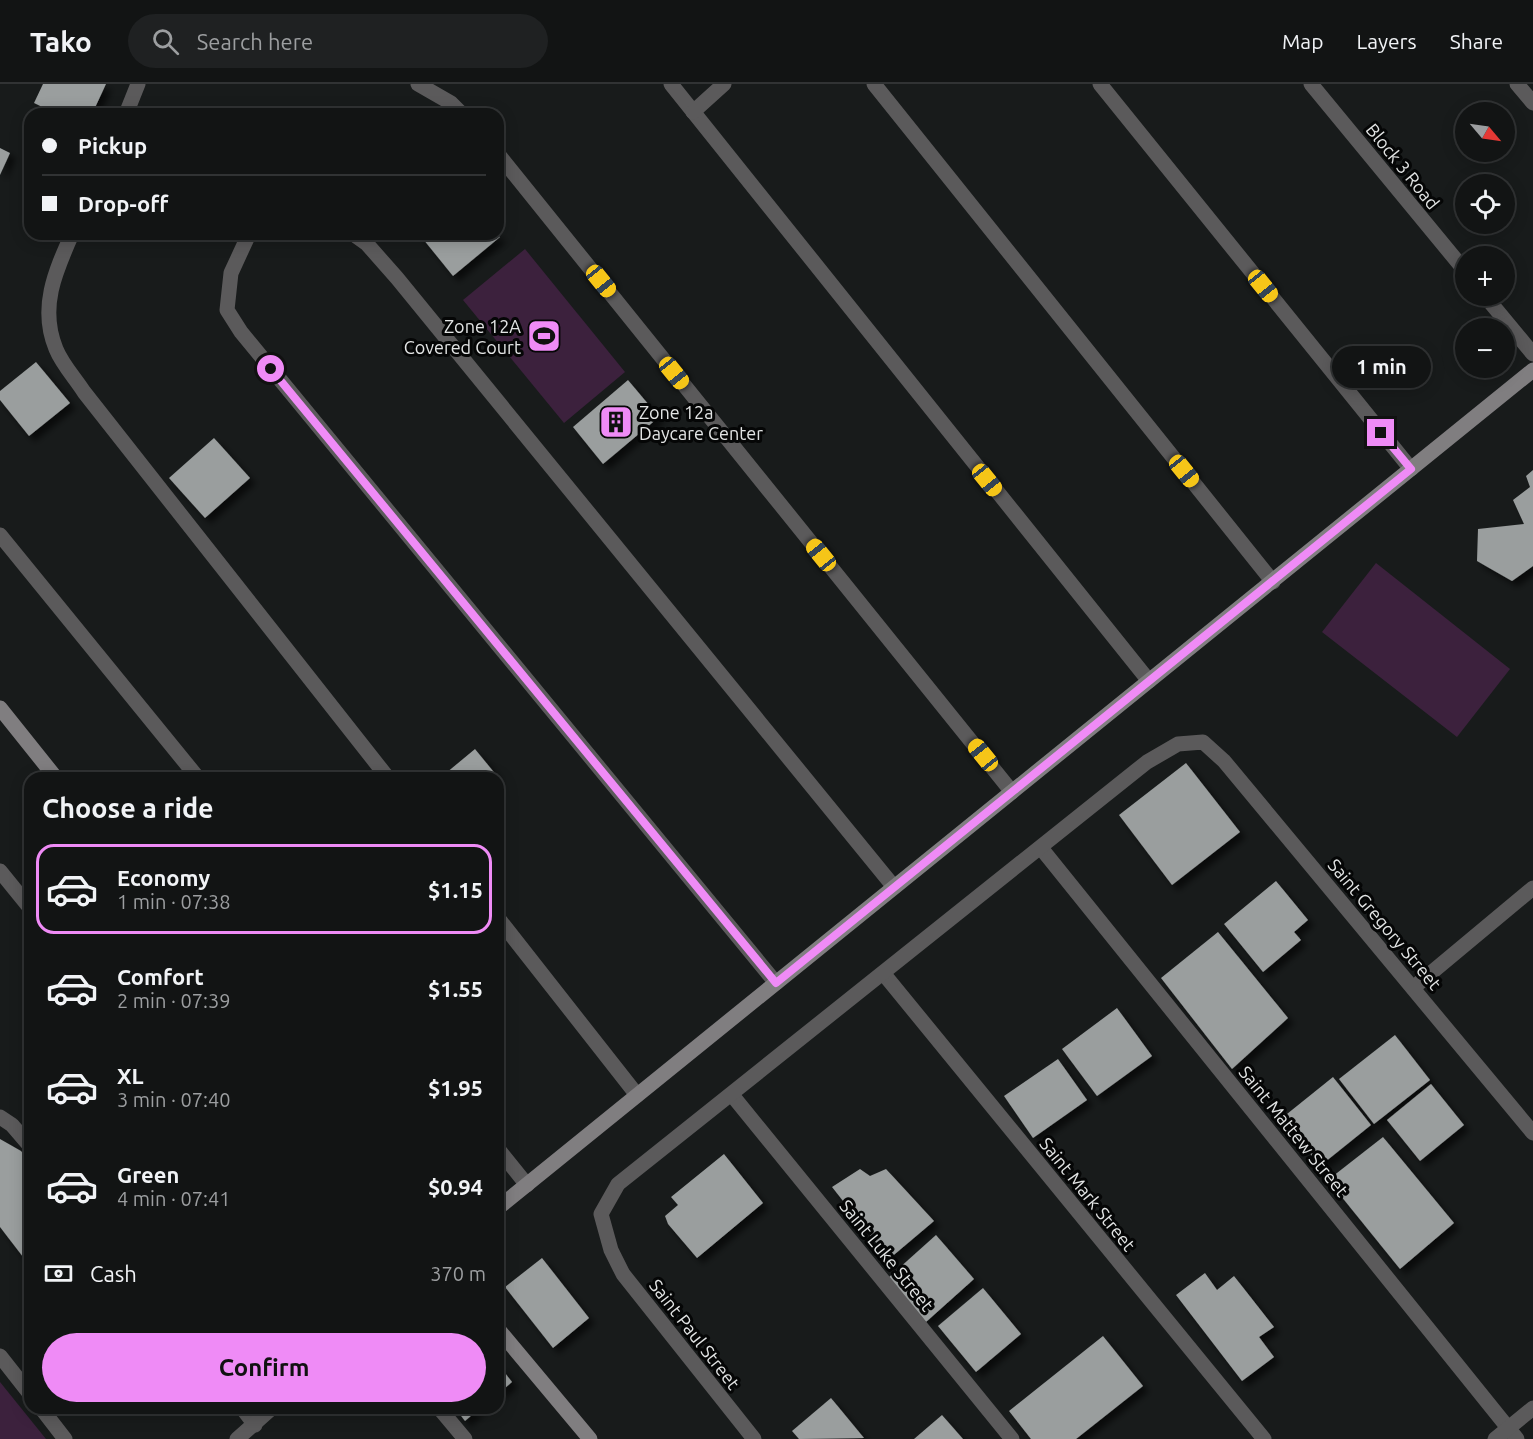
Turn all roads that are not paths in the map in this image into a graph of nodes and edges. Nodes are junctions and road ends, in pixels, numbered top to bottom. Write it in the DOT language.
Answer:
graph roads {
  1 [pos="138,84"];
  2 [pos="418,84"];
  3 [pos="671,84"];
  4 [pos="724,84"];
  5 [pos="874,84"];
  6 [pos="1100,84"];
  7 [pos="1311,84"];
  8 [pos="1517,84"];
  9 [pos="1533,103"];
  10 [pos="128,108"];
  11 [pos="455,108"];
  12 [pos="693,112"];
  13 [pos="504,161"];
  14 [pos="69,240"];
  15 [pos="246,240"];
  16 [pos="361,240"];
  17 [pos="1455,259"];
  18 [pos="1493,306"];
  19 [pos="1533,354"];
  20 [pos="1533,370"];
  21 [pos="1411,469"];
  22 [pos="0,535"];
  23 [pos="1273,582"];
  24 [pos="1149,681"];
  25 [pos="0,708"];
  26 [pos="1203,742"];
  27 [pos="51,772"];
  28 [pos="193,772"];
  29 [pos="383,772"];
  30 [pos="1012,792"];
  31 [pos="1041,848"];
  32 [pos="0,871"];
  33 [pos="894,888"];
  34 [pos="1533,888"];
  35 [pos="24,901"];
  36 [pos="504,926"];
  37 [pos="883,973"];
  38 [pos="776,983"];
  39 [pos="1413,988"];
  40 [pos="637,1095"];
  41 [pos="732,1095"];
  42 [pos="0,1117"];
  43 [pos="1533,1133"];
  44 [pos="24,1139"];
  45 [pos="504,1156"];
  46 [pos="527,1185"];
  47 [pos="504,1203"];
  48 [pos="504,1336"];
  49 [pos="0,1356"];
  50 [pos="24,1386"];
  51 [pos="1533,1408"];
  52 [pos="46,1414"];
  53 [pos="247,1414"];
  54 [pos="266,1414"];
  55 [pos="444,1414"];
  56 [pos="255,1425"];
  57 [pos="1513,1433"];
  58 [pos="65,1439"];
  59 [pos="237,1439"];
  60 [pos="465,1439"];
  61 [pos="590,1439"];
  62 [pos="754,1439"];
  63 [pos="1012,1439"];
  64 [pos="1263,1439"];
  65 [pos="1495,1439"];
  1 -- 10 [label="street"];
  2 -- 11 [label="street"];
  3 -- 12 [label="street"];
  4 -- 12 [label="street"];
  5 -- 23 [label="street"];
  6 -- 21 [label="street"];
  7 -- 17 [label="street, Block 3 Road"];
  8 -- 9 [label="street"];
  12 -- 24 [label="street"];
  13 -- 30 [label="street"];
  14 -- 29 [label="street"];
  15 -- 38 [label="street"];
  16 -- 33 [label="street"];
  18 -- 19 [label="street"];
  20 -- 21 [label="street"];
  21 -- 23 [label="street"];
  22 -- 28 [label="street"];
  23 -- 24 [label="street"];
  24 -- 30 [label="street"];
  25 -- 27 [label="street"];
  26 -- 31 [label="street, Saint Paul Street"];
  26 -- 39 [label="street, Saint Gregory Street"];
  30 -- 33 [label="street"];
  31 -- 37 [label="street, Saint Paul Street"];
  31 -- 57 [label="street, Saint Mattew Street"];
  32 -- 35 [label="street"];
  33 -- 38 [label="street"];
  34 -- 39 [label="street"];
  36 -- 40 [label="street"];
  37 -- 41 [label="street, Saint Paul Street"];
  37 -- 64 [label="street, Saint Mark Street"];
  38 -- 40 [label="street"];
  39 -- 43 [label="street, Saint Gregory Street"];
  40 -- 46 [label="street"];
  41 -- 62 [label="street, Saint Paul Street"];
  41 -- 63 [label="street, Saint Luke Street"];
  42 -- 44 [label="street"];
  45 -- 46 [label="street"];
  46 -- 47 [label="street"];
  48 -- 61 [label="street"];
  49 -- 50 [label="street"];
  51 -- 57 [label="street"];
  52 -- 58 [label="street"];
  53 -- 56 [label="street"];
  54 -- 56 [label="street"];
  55 -- 60 [label="street"];
  56 -- 59 [label="street"];
  57 -- 65 [label="street"];
}
